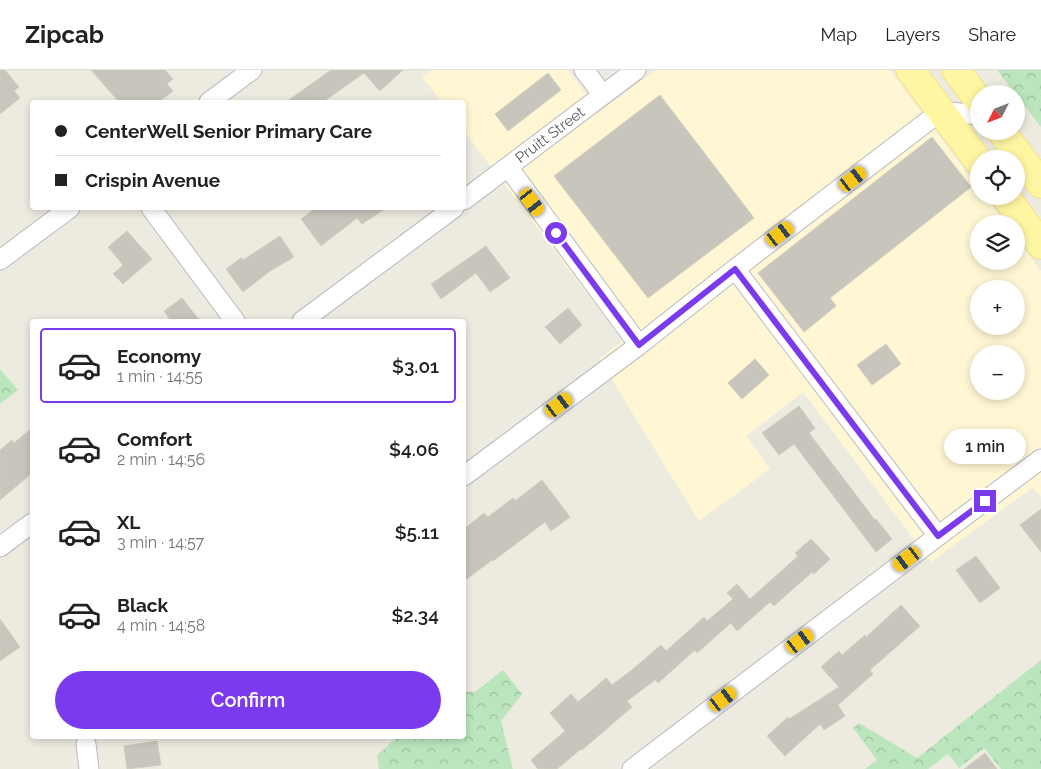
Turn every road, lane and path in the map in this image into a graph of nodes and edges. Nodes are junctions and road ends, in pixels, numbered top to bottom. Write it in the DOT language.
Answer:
graph roads {
  1 [pos="252,70"];
  2 [pos="584,70"];
  3 [pos="636,70"];
  4 [pos="910,70"];
  5 [pos="956,70"];
  6 [pos="970,89"];
  7 [pos="603,95"];
  8 [pos="212,100"];
  9 [pos="942,112"];
  10 [pos="970,114"];
  11 [pos="1008,140"];
  12 [pos="970,150"];
  13 [pos="508,167"];
  14 [pos="1041,184"];
  15 [pos="466,198"];
  16 [pos="1011,205"];
  17 [pos="67,210"];
  18 [pos="152,210"];
  19 [pos="451,210"];
  20 [pos="1041,245"];
  21 [pos="0,260"];
  22 [pos="735,269"];
  23 [pos="234,319"];
  24 [pos="305,319"];
  25 [pos="639,345"];
  26 [pos="1041,459"];
  27 [pos="466,475"];
  28 [pos="30,524"];
  29 [pos="938,536"];
  30 [pos="0,547"];
  31 [pos="86,744"];
  32 [pos="89,769"];
  33 [pos="632,769"];
  1 -- 8 [label="street"];
  2 -- 7 [label="street"];
  3 -- 7 [label="street, Pruitt Street"];
  4 -- 9 [label="main road"];
  5 -- 6 [label="main road"];
  7 -- 13 [label="street, Pruitt Street"];
  9 -- 10 [label="street"];
  9 -- 12 [label="main road"];
  9 -- 22 [label="street"];
  11 -- 14 [label="main road"];
  13 -- 15 [label="street, Pruitt Street"];
  13 -- 25 [label="street"];
  16 -- 20 [label="main road"];
  17 -- 21 [label="street"];
  18 -- 23 [label="street"];
  19 -- 24 [label="street"];
  22 -- 25 [label="street"];
  22 -- 29 [label="street"];
  25 -- 27 [label="street"];
  26 -- 29 [label="street"];
  28 -- 30 [label="street"];
  29 -- 33 [label="street"];
  31 -- 32 [label="street"];
}
